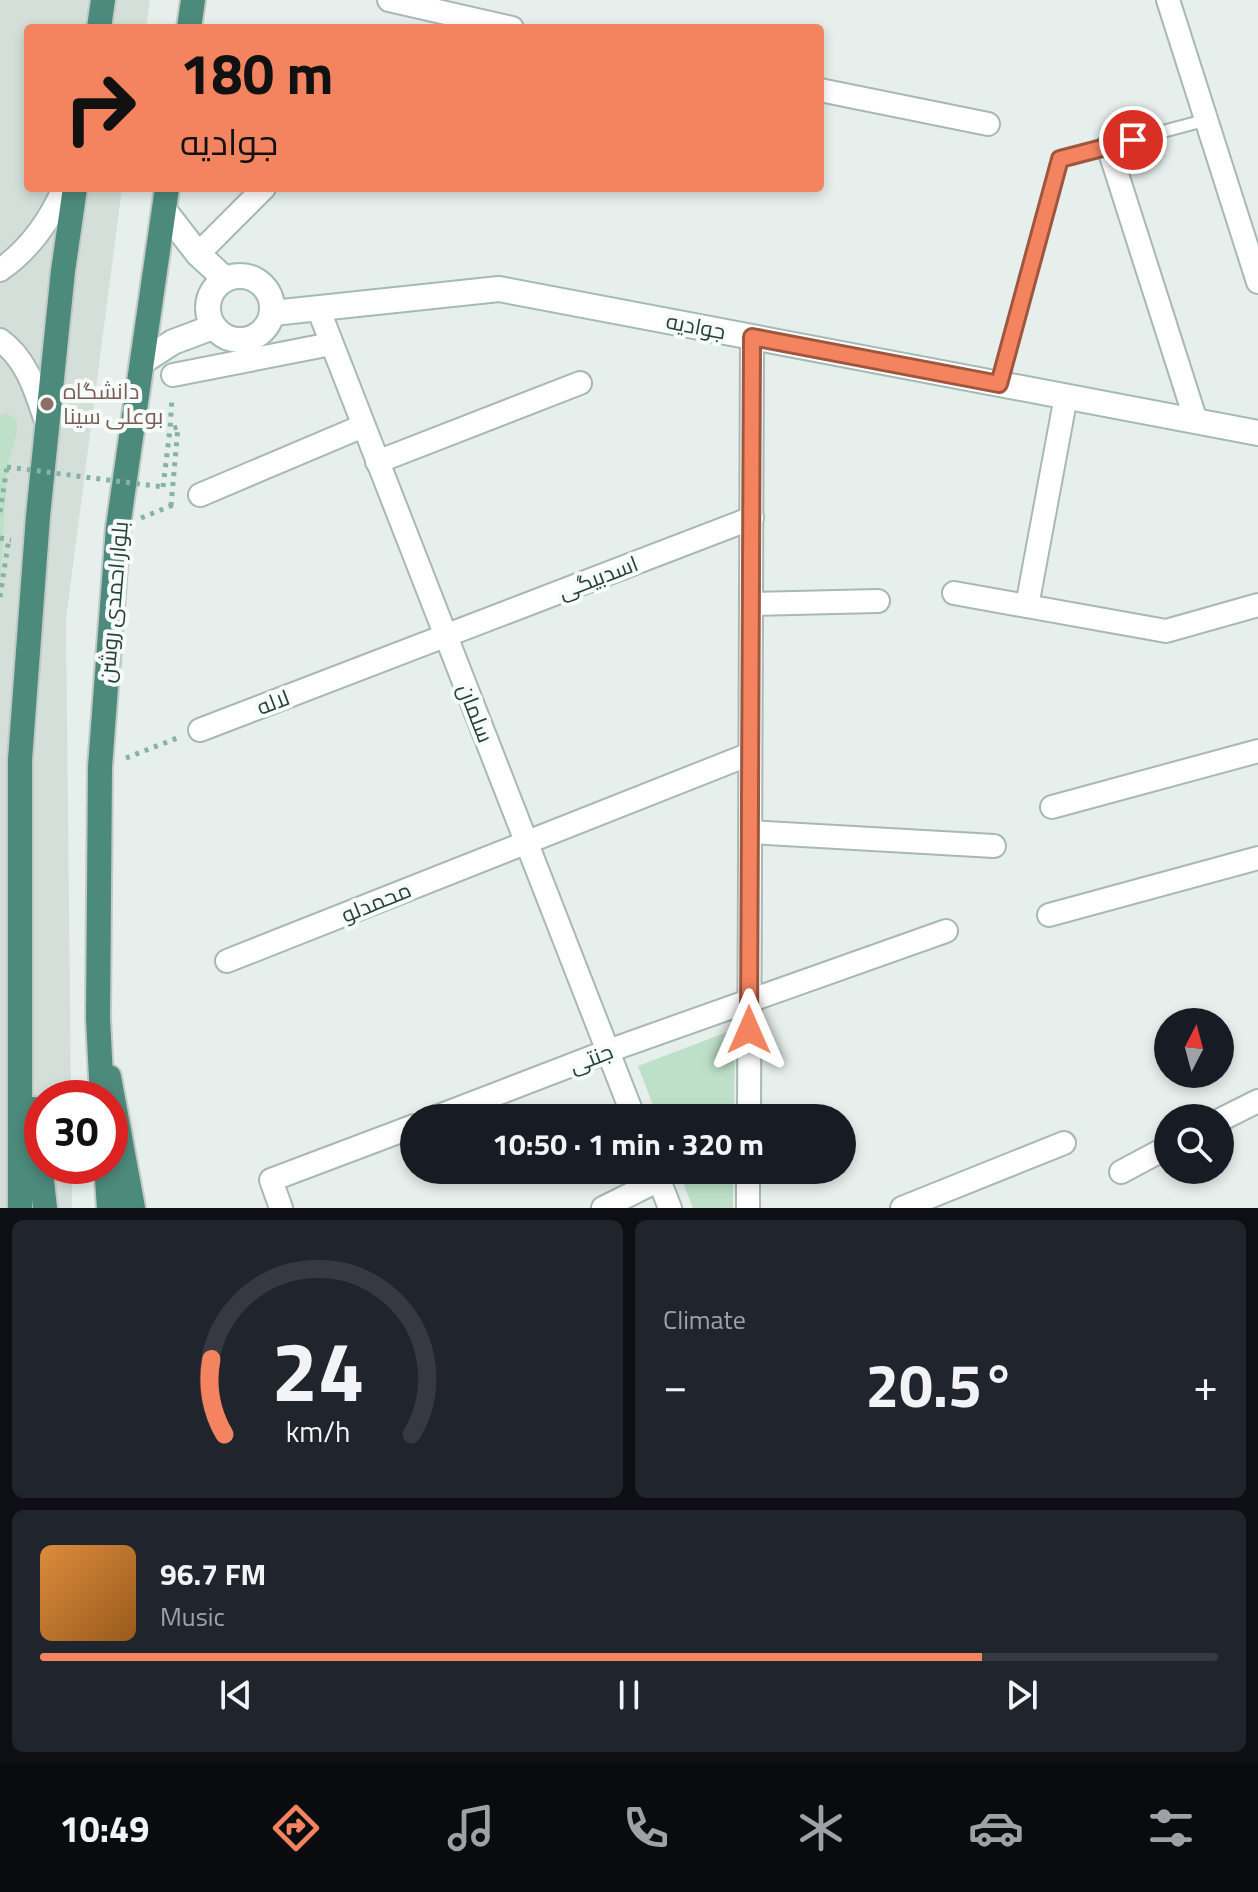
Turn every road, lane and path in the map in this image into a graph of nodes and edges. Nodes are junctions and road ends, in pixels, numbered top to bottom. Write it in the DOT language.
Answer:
graph roads {
  1 [pos="103,0"];
  2 [pos="193,0"];
  3 [pos="389,0"];
  4 [pos="1168,0"];
  5 [pos="444,14"];
  6 [pos="100,24"];
  7 [pos="190,24"];
  8 [pos="493,24"];
  9 [pos="824,91"];
  10 [pos="1206,120"];
  11 [pos="988,124"];
  12 [pos="1108,146"];
  13 [pos="62,192"];
  14 [pos="74,192"];
  15 [pos="260,192"];
  16 [pos="166,199"];
  17 [pos="198,254"];
  18 [pos="0,270"];
  19 [pos="225,279"];
  20 [pos="1258,282"];
  21 [pos="318,308"];
  22 [pos="273,313"];
  23 [pos="213,327"];
  24 [pos="752,337"];
  25 [pos="0,340"];
  26 [pos="331,344"];
  27 [pos="142,362"];
  28 [pos="173,375"];
  29 [pos="580,383"];
  30 [pos="999,384"];
  31 [pos="1066,396"];
  32 [pos="1196,421"];
  33 [pos="47,426"];
  34 [pos="363,426"];
  35 [pos="170,429"];
  36 [pos="1258,433"];
  37 [pos="377,462"];
  38 [pos="200,495"];
  39 [pos="171,506"];
  40 [pos="0,512"];
  41 [pos="752,518"];
  42 [pos="118,527"];
  43 [pos="954,593"];
  44 [pos="878,601"];
  45 [pos="751,604"];
  46 [pos="1258,605"];
  47 [pos="1027,606"];
  48 [pos="445,636"];
  49 [pos="200,730"];
  50 [pos="1258,751"];
  51 [pos="750,754"];
  52 [pos="100,767"];
  53 [pos="1052,807"];
  54 [pos="750,832"];
  55 [pos="526,843"];
  56 [pos="994,846"];
  57 [pos="1258,858"];
  58 [pos="1049,915"];
  59 [pos="946,931"];
  60 [pos="227,961"];
  61 [pos="22,991"];
  62 [pos="749,1001"];
  63 [pos="98,1018"];
  64 [pos="608,1051"];
  65 [pos="101,1080"];
  66 [pos="1258,1101"];
  67 [pos="470,1104"];
  68 [pos="629,1104"];
  69 [pos="749,1104"];
  70 [pos="1234,1113"];
  71 [pos="400,1131"];
  72 [pos="1064,1143"];
  73 [pos="1154,1154"];
  74 [pos="1121,1172"];
  75 [pos="107,1184"];
  76 [pos="642,1184"];
  77 [pos="661,1184"];
  78 [pos="748,1184"];
  79 [pos="20,1208"];
  80 [pos="45,1208"];
  81 [pos="109,1208"];
  82 [pos="133,1208"];
  83 [pos="281,1208"];
  84 [pos="603,1208"];
  85 [pos="670,1208"];
  86 [pos="748,1208"];
  87 [pos="902,1208"];
  1 -- 6 [label="highway"];
  2 -- 7 [label="highway"];
  3 -- 5 [label="street"];
  4 -- 10 [label="street"];
  5 -- 8 [label="street"];
  9 -- 11 [label="street"];
  10 -- 12 [label="lane"];
  10 -- 20 [label="street"];
  12 -- 30 [label="lane"];
  12 -- 32 [label="street"];
  13 -- 18 [label="street"];
  14 -- 33 [label="highway"];
  15 -- 17 [label="street"];
  16 -- 17 [label="main road"];
  16 -- 27 [label="highway, بلوار احمدی روشن"];
  17 -- 19 [label="main road"];
  19 -- 22 [label="main road"];
  19 -- 23 [label="main road"];
  21 -- 22 [label="main road, جوادیه"];
  21 -- 24 [label="main road, جوادیه"];
  21 -- 26 [label="street, سلمان"];
  22 -- 23 [label="main road"];
  23 -- 27 [label="main road"];
  24 -- 30 [label="main road, جوادیه"];
  24 -- 41 [label="street"];
  25 -- 33 [label="street"];
  26 -- 28 [label="street"];
  26 -- 34 [label="street, سلمان"];
  27 -- 42 [label="highway, بلوار احمدی روشن"];
  28 -- 35 [label="path"];
  29 -- 37 [label="street"];
  30 -- 31 [label="main road, جوادیه"];
  31 -- 32 [label="main road, جوادیه"];
  31 -- 47 [label="street"];
  32 -- 36 [label="main road, جوادیه"];
  33 -- 61 [label="highway"];
  34 -- 37 [label="street, سلمان"];
  34 -- 38 [label="street"];
  35 -- 39 [label="path"];
  35 -- 40 [label="path, bridge"];
  37 -- 48 [label="street, سلمان"];
  38 -- 39 [label="path"];
  39 -- 42 [label="path"];
  41 -- 45 [label="street"];
  41 -- 48 [label="street, اسدبیگی"];
  42 -- 52 [label="highway, بلوار احمدی روشن"];
  43 -- 47 [label="street"];
  44 -- 45 [label="street"];
  45 -- 51 [label="street"];
  46 -- 47 [label="street"];
  48 -- 49 [label="street, لاله"];
  48 -- 55 [label="street, سلمان"];
  49 -- 52 [label="path"];
  50 -- 53 [label="street"];
  51 -- 54 [label="street"];
  51 -- 55 [label="street, محمدلو"];
  52 -- 63 [label="highway, بلوار احمدی روشن"];
  54 -- 56 [label="street"];
  54 -- 62 [label="street"];
  55 -- 60 [label="street, محمدلو"];
  55 -- 64 [label="street, سلمان"];
  57 -- 58 [label="street"];
  59 -- 62 [label="street, جنتی"];
  61 -- 79 [label="highway"];
  61 -- 80 [label="highway"];
  62 -- 64 [label="street, جنتی"];
  62 -- 69 [label="street"];
  63 -- 65 [label="highway"];
  63 -- 82 [label="highway"];
  64 -- 67 [label="street, جنتی"];
  64 -- 68 [label="street, سلمان"];
  66 -- 70 [label="street"];
  71 -- 83 [label="street"];
  72 -- 87 [label="street"];
  73 -- 74 [label="street"];
  75 -- 81 [label="highway"];
  76 -- 84 [label="street"];
  77 -- 85 [label="street"];
  78 -- 86 [label="street"];
}
